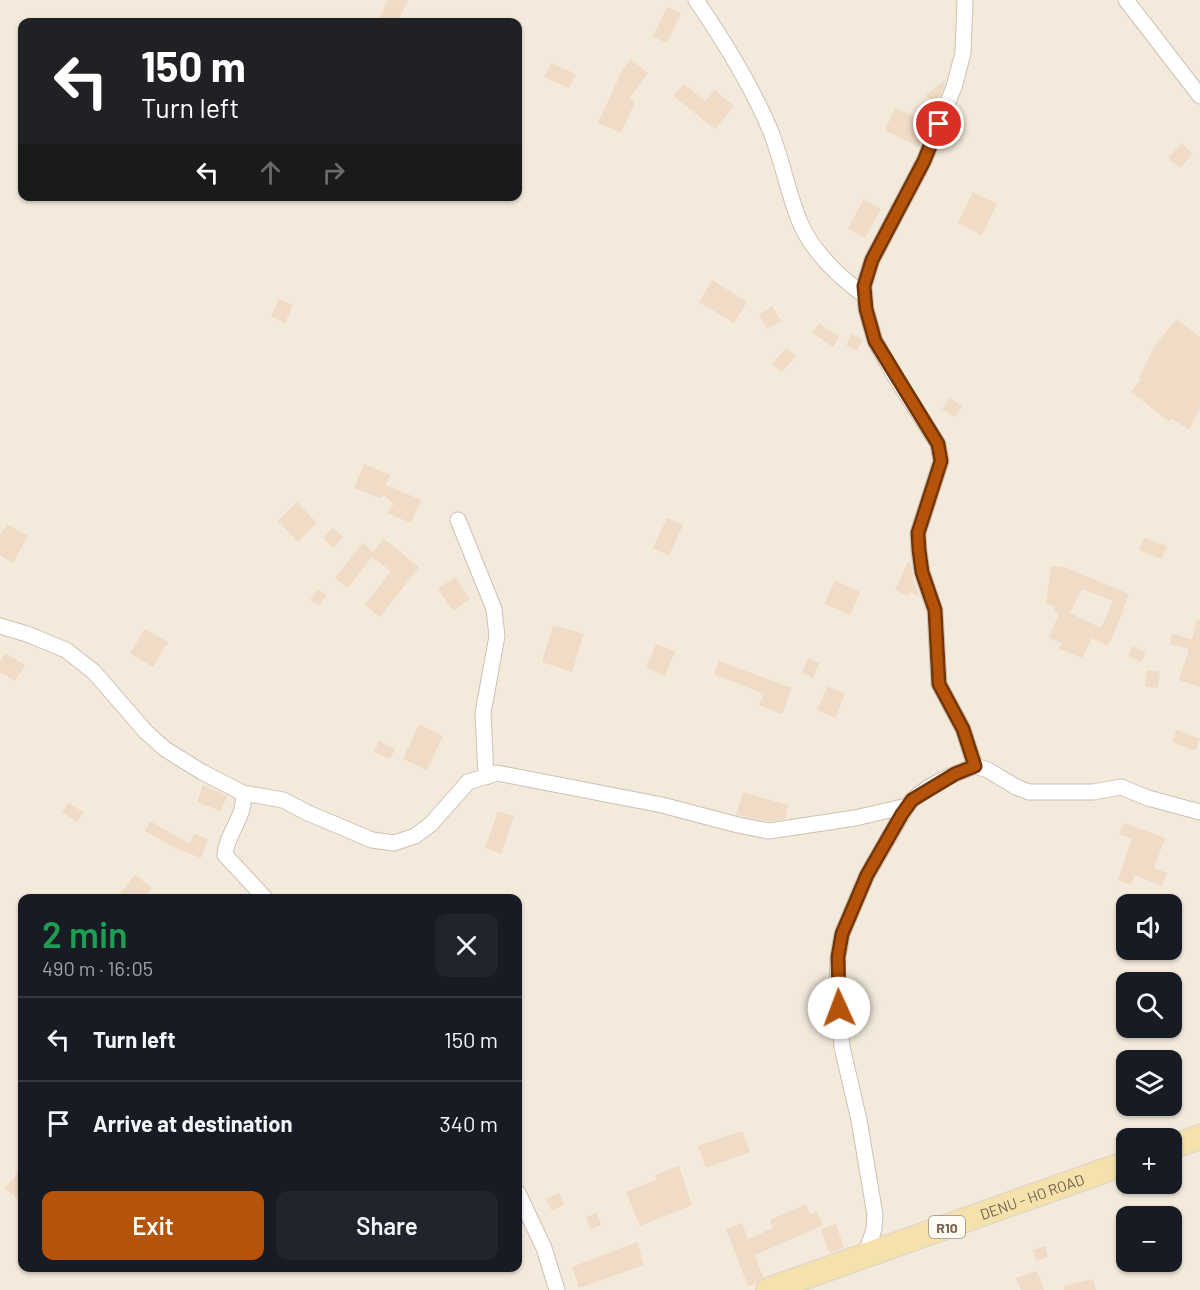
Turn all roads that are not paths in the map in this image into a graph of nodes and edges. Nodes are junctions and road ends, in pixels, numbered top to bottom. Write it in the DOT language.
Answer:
graph roads {
  1 [pos="696,0"];
  2 [pos="964,0"];
  3 [pos="1126,0"];
  4 [pos="1200,96"];
  5 [pos="865,296"];
  6 [pos="458,520"];
  7 [pos="0,626"];
  8 [pos="975,766"];
  9 [pos="486,777"];
  10 [pos="243,793"];
  11 [pos="908,806"];
  12 [pos="1200,812"];
  13 [pos="261,894"];
  14 [pos="1199,1139"];
  15 [pos="1182,1144"];
  16 [pos="1116,1167"];
  17 [pos="522,1201"];
  18 [pos="865,1256"];
  19 [pos="780,1288"];
  20 [pos="557,1290"];
  1 -- 5 [label="street"];
  2 -- 5 [label="street"];
  3 -- 4 [label="street"];
  5 -- 8 [label="street"];
  6 -- 9 [label="street"];
  7 -- 10 [label="street"];
  8 -- 11 [label="street"];
  8 -- 12 [label="street"];
  9 -- 10 [label="street"];
  9 -- 11 [label="street"];
  10 -- 13 [label="street"];
  11 -- 18 [label="street"];
  14 -- 15 [label="main road"];
  16 -- 18 [label="main road, DENU - HO ROAD / R10"];
  17 -- 20 [label="street"];
  18 -- 19 [label="main road, DENU - HO ROAD / R10"];
}
